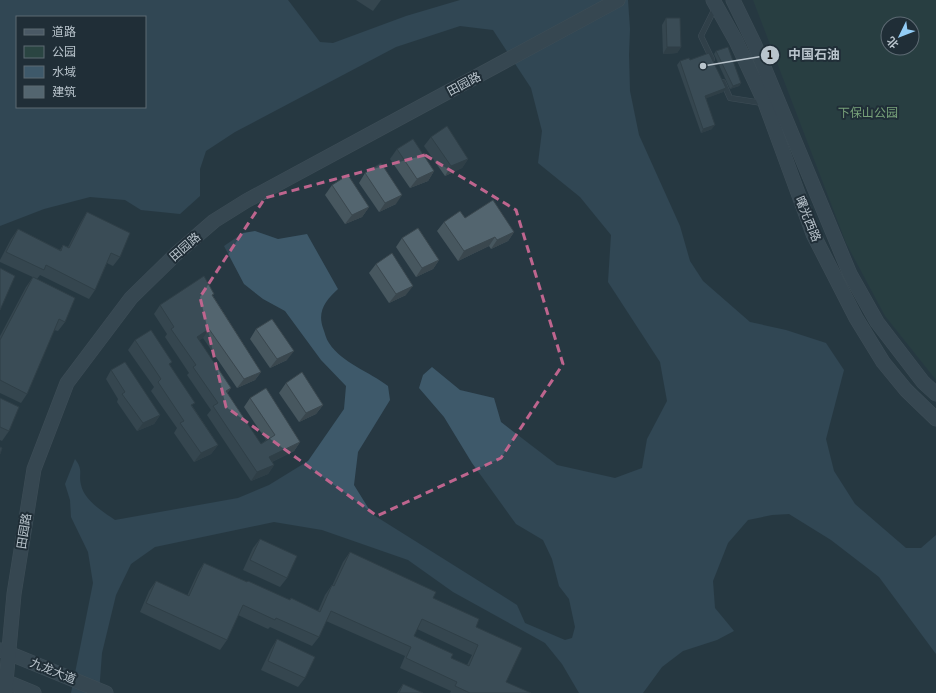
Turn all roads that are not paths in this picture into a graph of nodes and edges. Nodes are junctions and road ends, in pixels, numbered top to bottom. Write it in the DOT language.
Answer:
graph roads {
  1 [pos="618,0"];
  2 [pos="733,0"];
  3 [pos="714,3"];
  4 [pos="714,64"];
  5 [pos="720,77"];
  6 [pos="765,103"];
  7 [pos="936,394"];
  8 [pos="936,419"];
  9 [pos="4,652"];
  10 [pos="4,685"];
  11 [pos="34,693"];
  12 [pos="106,693"];
  1 -- 9 [label="main road, 田园路"];
  2 -- 7 [label="main road, 曙光西路"];
  3 -- 4 [label="lane"];
  3 -- 6 [label="main road, 曙光西路"];
  5 -- 6 [label="lane"];
  6 -- 8 [label="main road, 曙光西路"];
  9 -- 10 [label="main road, 田园路"];
  9 -- 12 [label="main road, 九龙大道"];
  10 -- 11 [label="main road"];
}
